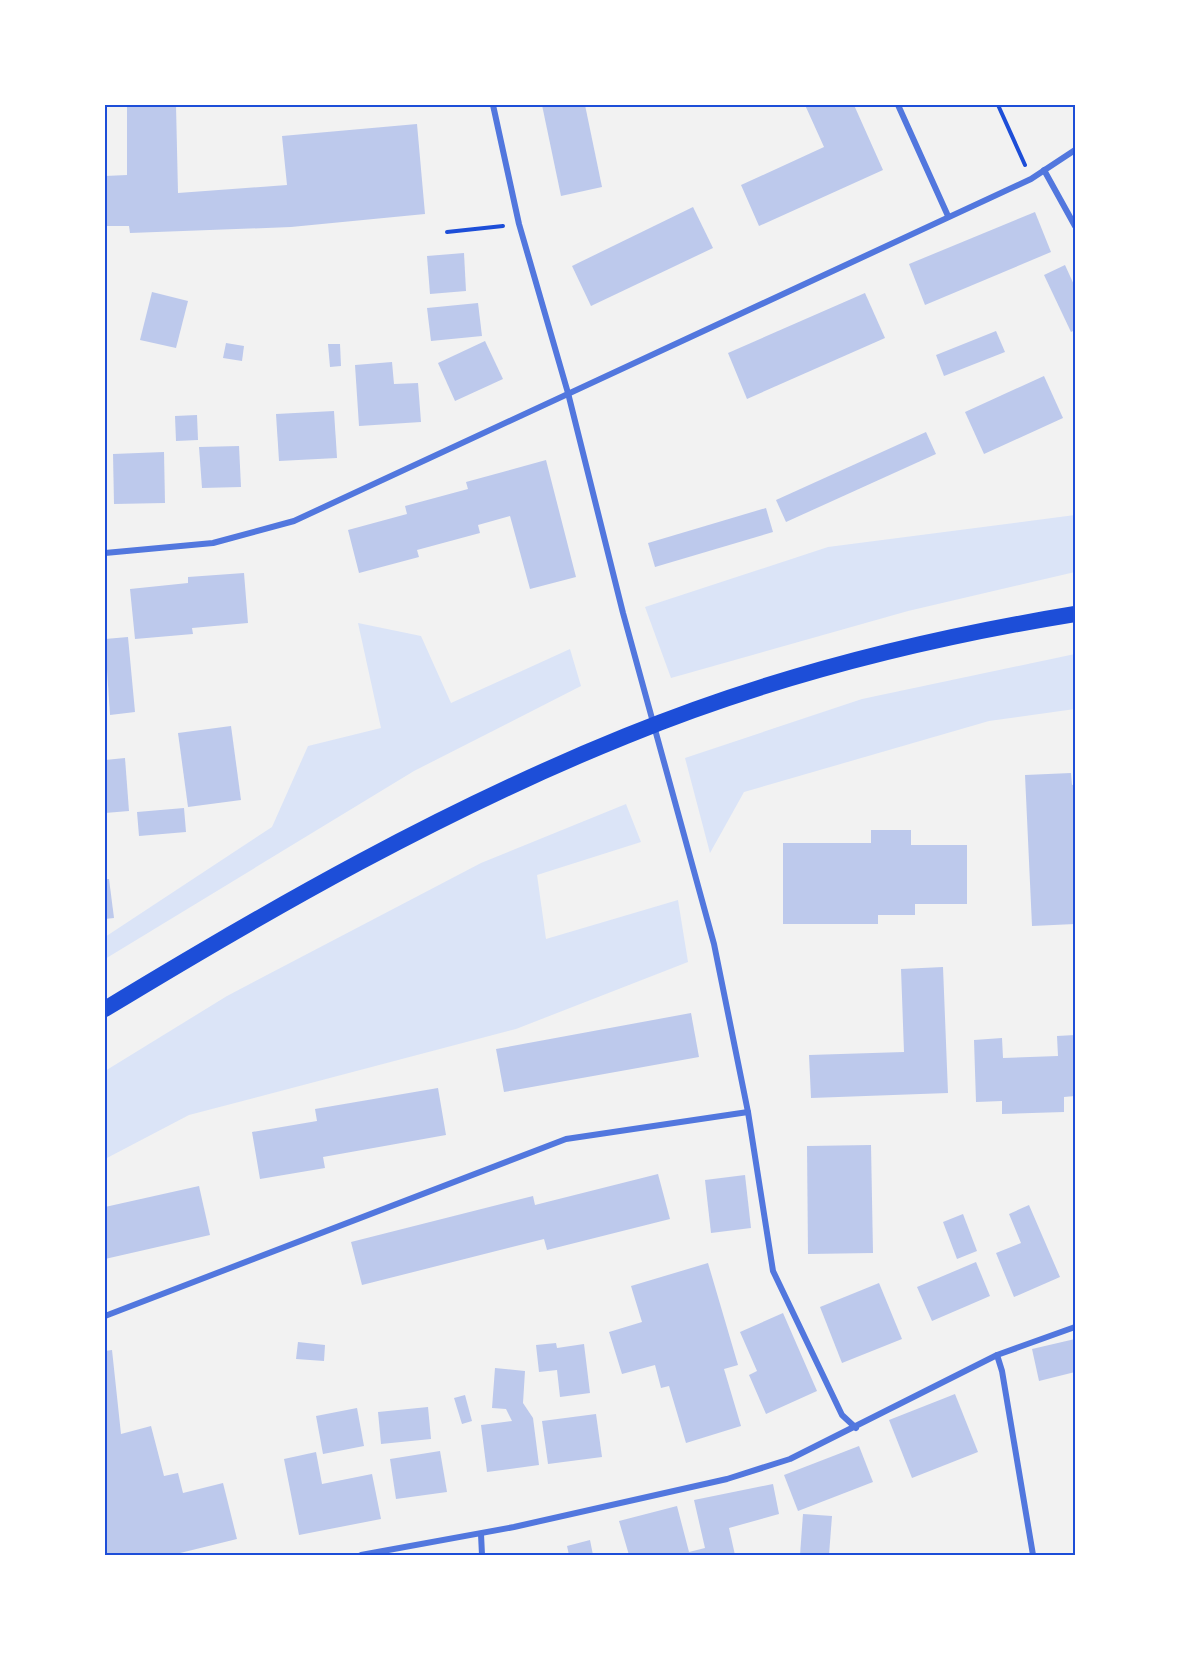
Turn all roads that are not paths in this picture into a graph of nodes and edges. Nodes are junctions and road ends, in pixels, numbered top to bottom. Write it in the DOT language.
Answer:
graph roads {
  1 [pos="493,105"];
  2 [pos="898,105"];
  3 [pos="1075,150"];
  4 [pos="1044,170"];
  5 [pos="948,216"];
  6 [pos="1075,226"];
  7 [pos="568,393"];
  8 [pos="105,553"];
  9 [pos="1075,614"];
  10 [pos="105,1009"];
  11 [pos="748,1112"];
  12 [pos="105,1316"];
  13 [pos="1075,1327"];
  14 [pos="997,1354"];
  15 [pos="856,1428"];
  16 [pos="481,1534"];
  17 [pos="361,1555"];
  18 [pos="482,1555"];
  19 [pos="1033,1555"];
  1 -- 7 [label="street"];
  2 -- 5 [label="street"];
  3 -- 4 [label="street"];
  4 -- 5 [label="street"];
  4 -- 6 [label="street"];
  5 -- 7 [label="street"];
  7 -- 8 [label="street"];
  7 -- 11 [label="street"];
  9 -- 10 [label="highway"];
  11 -- 12 [label="street"];
  11 -- 15 [label="street"];
  13 -- 14 [label="street"];
  14 -- 15 [label="street"];
  14 -- 19 [label="street"];
  15 -- 16 [label="street"];
  16 -- 17 [label="street"];
  16 -- 18 [label="street"];
}
